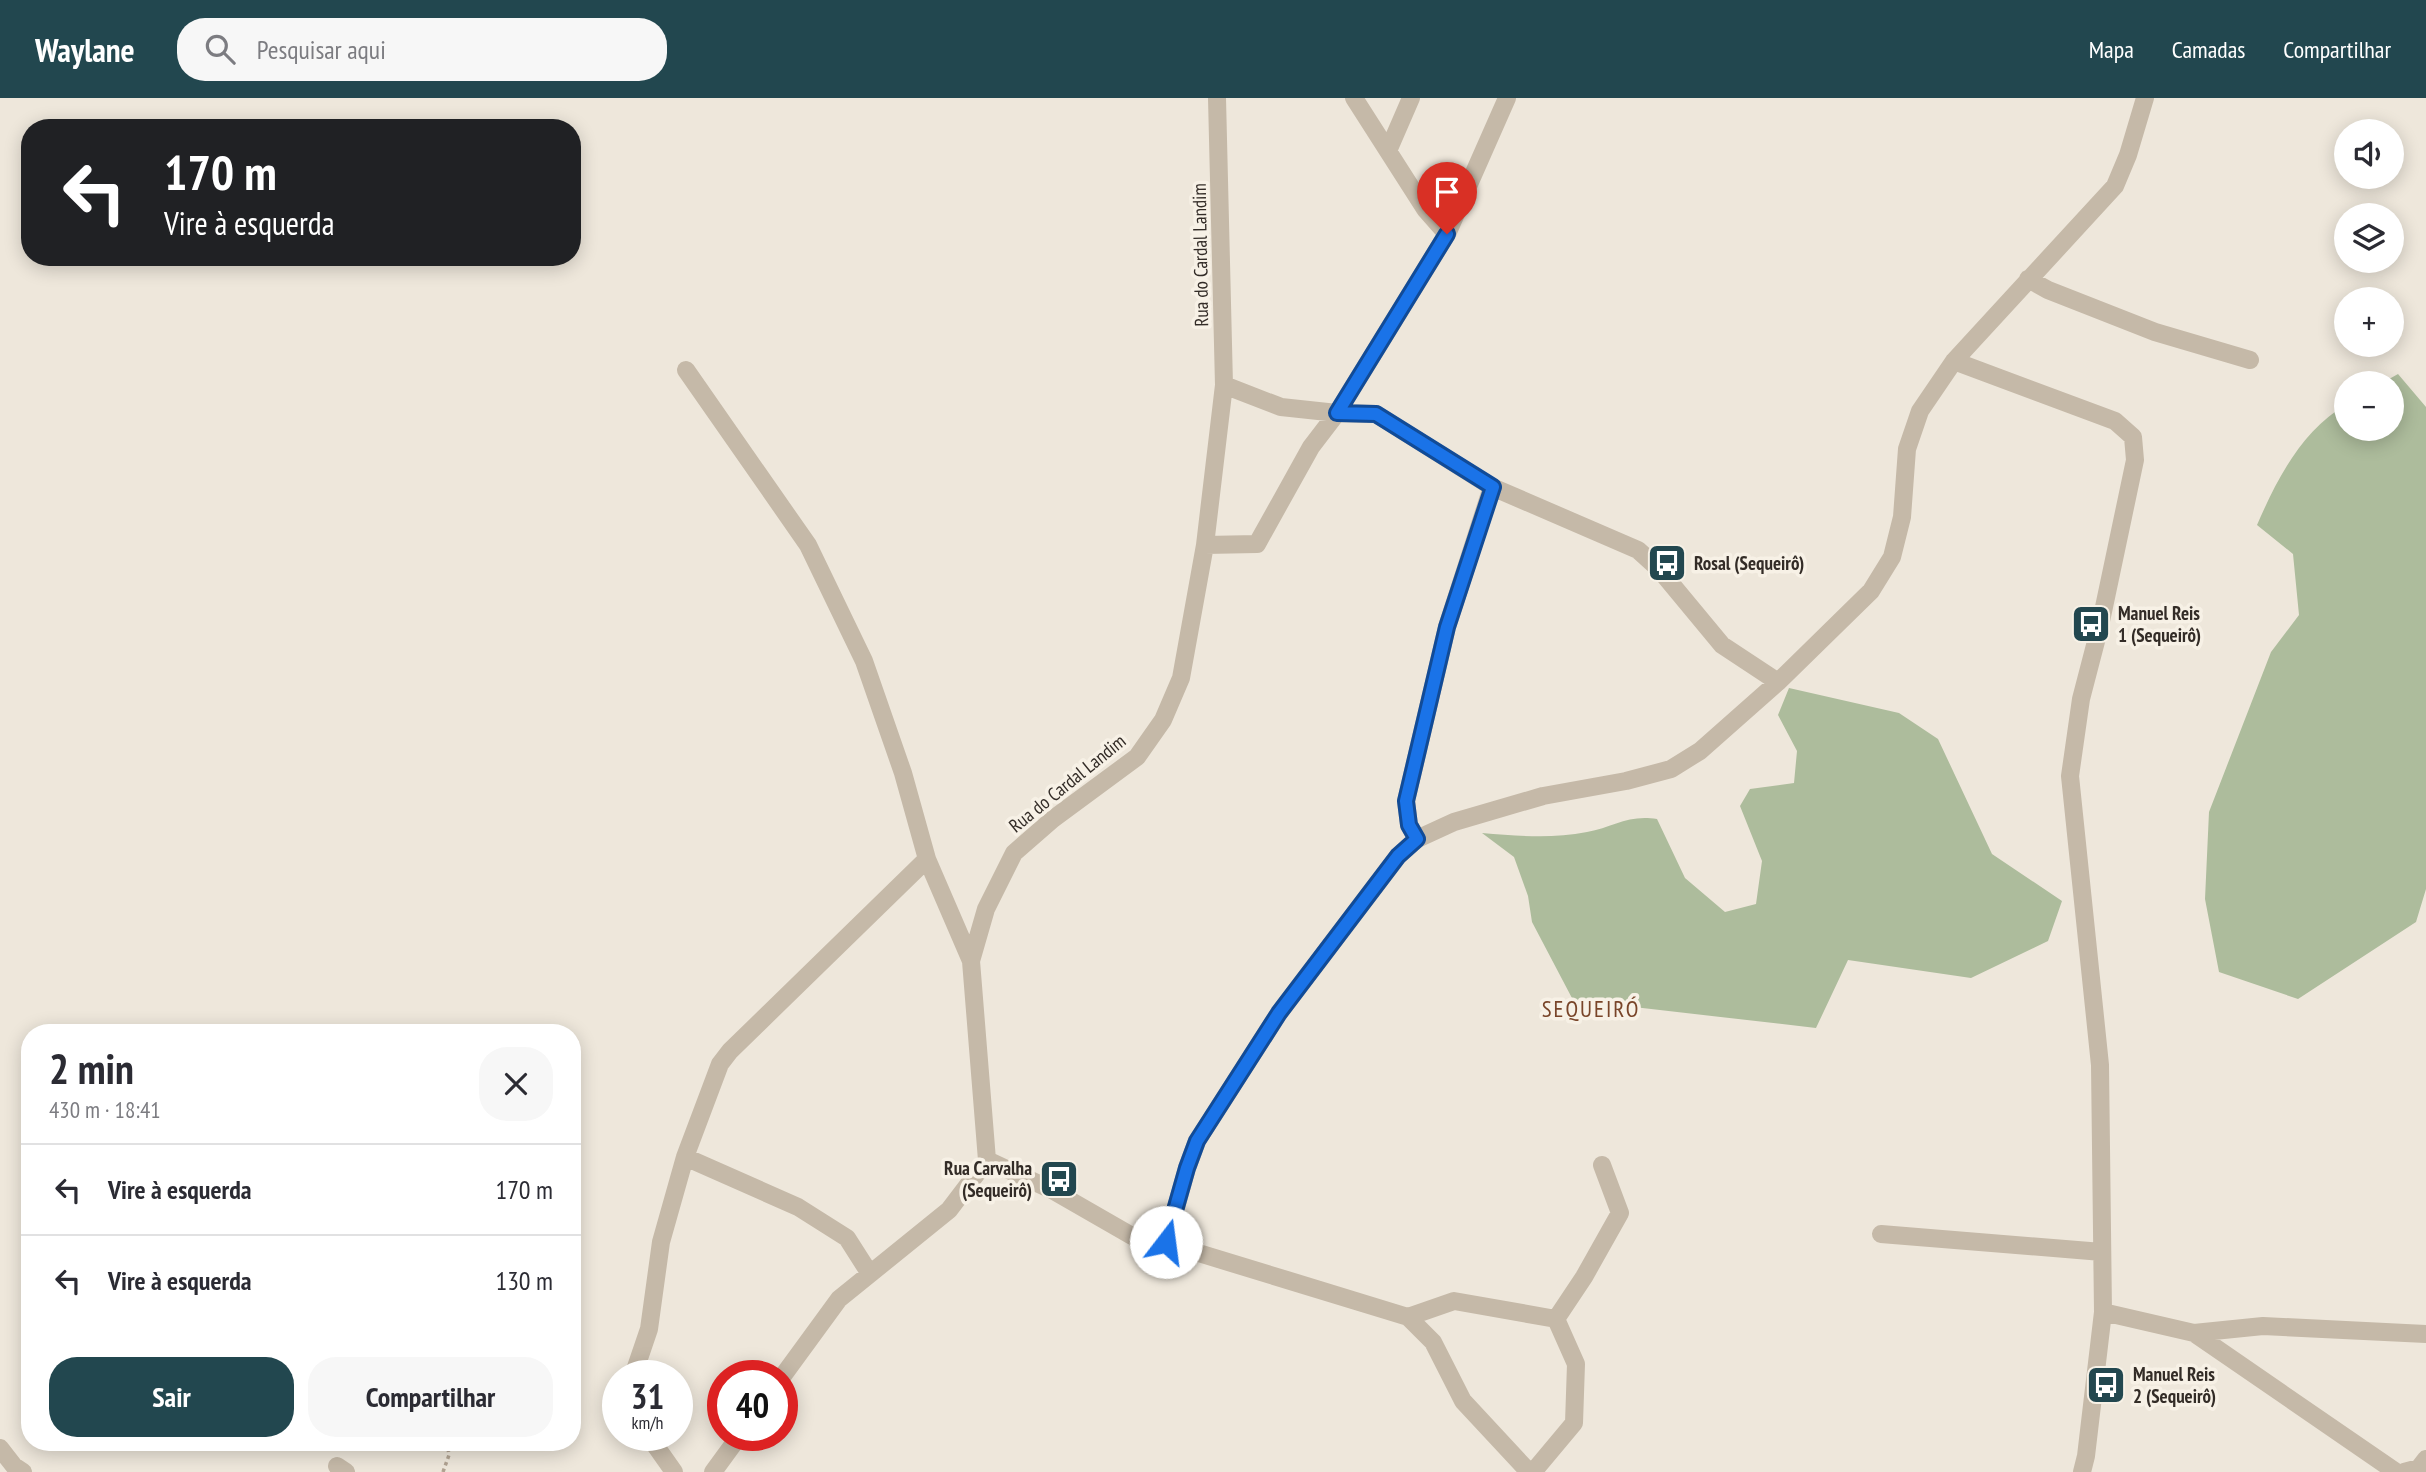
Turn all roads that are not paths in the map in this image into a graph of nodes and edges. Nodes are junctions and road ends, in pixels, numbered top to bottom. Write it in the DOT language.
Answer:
graph roads {
  1 [pos="1217,98"];
  2 [pos="1354,98"];
  3 [pos="1410,98"];
  4 [pos="1507,98"];
  5 [pos="2145,98"];
  6 [pos="1388,151"];
  7 [pos="1447,234"];
  8 [pos="2028,279"];
  9 [pos="2250,360"];
  10 [pos="1954,361"];
  11 [pos="686,370"];
  12 [pos="1224,385"];
  13 [pos="1337,413"];
  14 [pos="1493,487"];
  15 [pos="1205,545"];
  16 [pos="1778,682"];
  17 [pos="1417,839"];
  18 [pos="927,859"];
  19 [pos="971,961"];
  20 [pos="685,1157"];
  21 [pos="987,1160"];
  22 [pos="1602,1164"];
  23 [pos="1881,1234"];
  24 [pos="1166,1242"];
  25 [pos="2102,1252"];
  26 [pos="870,1273"];
  27 [pos="2103,1312"];
  28 [pos="1408,1317"];
  29 [pos="1556,1319"];
  30 [pos="2194,1333"];
  31 [pos="2426,1334"];
  32 [pos="638,1360"];
  33 [pos="794,1360"];
  34 [pos="0,1448"];
  35 [pos="659,1451"];
  36 [pos="728,1451"];
  37 [pos="2426,1459"];
  38 [pos="23,1472"];
  39 [pos="674,1472"];
  40 [pos="713,1472"];
  41 [pos="1531,1472"];
  42 [pos="2082,1472"];
  43 [pos="2396,1472"];
  44 [pos="2404,1472"];
  1 -- 12 [label="street, Rua do Cardal Landim"];
  2 -- 6 [label="street"];
  3 -- 6 [label="street"];
  4 -- 7 [label="street"];
  5 -- 8 [label="street"];
  6 -- 7 [label="street"];
  7 -- 13 [label="street"];
  8 -- 9 [label="street"];
  8 -- 10 [label="street"];
  10 -- 16 [label="street"];
  10 -- 25 [label="street"];
  11 -- 18 [label="street"];
  12 -- 13 [label="street"];
  12 -- 15 [label="street, Rua do Cardal Landim"];
  13 -- 14 [label="street"];
  13 -- 15 [label="street"];
  14 -- 16 [label="street"];
  14 -- 17 [label="street"];
  15 -- 19 [label="street, Rua do Cardal Landim"];
  16 -- 17 [label="street"];
  17 -- 24 [label="street"];
  18 -- 19 [label="street"];
  18 -- 20 [label="street"];
  19 -- 21 [label="street, Rua do Cardal Landim"];
  20 -- 26 [label="street"];
  20 -- 32 [label="street"];
  21 -- 24 [label="street"];
  21 -- 26 [label="street"];
  22 -- 29 [label="street"];
  23 -- 25 [label="street"];
  24 -- 28 [label="street"];
  25 -- 27 [label="street"];
  26 -- 33 [label="street"];
  27 -- 30 [label="street"];
  27 -- 42 [label="street"];
  28 -- 29 [label="street"];
  28 -- 41 [label="street"];
  29 -- 41 [label="street"];
  30 -- 31 [label="street"];
  30 -- 43 [label="street"];
  34 -- 38 [label="street"];
  35 -- 39 [label="street"];
  36 -- 40 [label="street"];
  37 -- 44 [label="street"];
}
